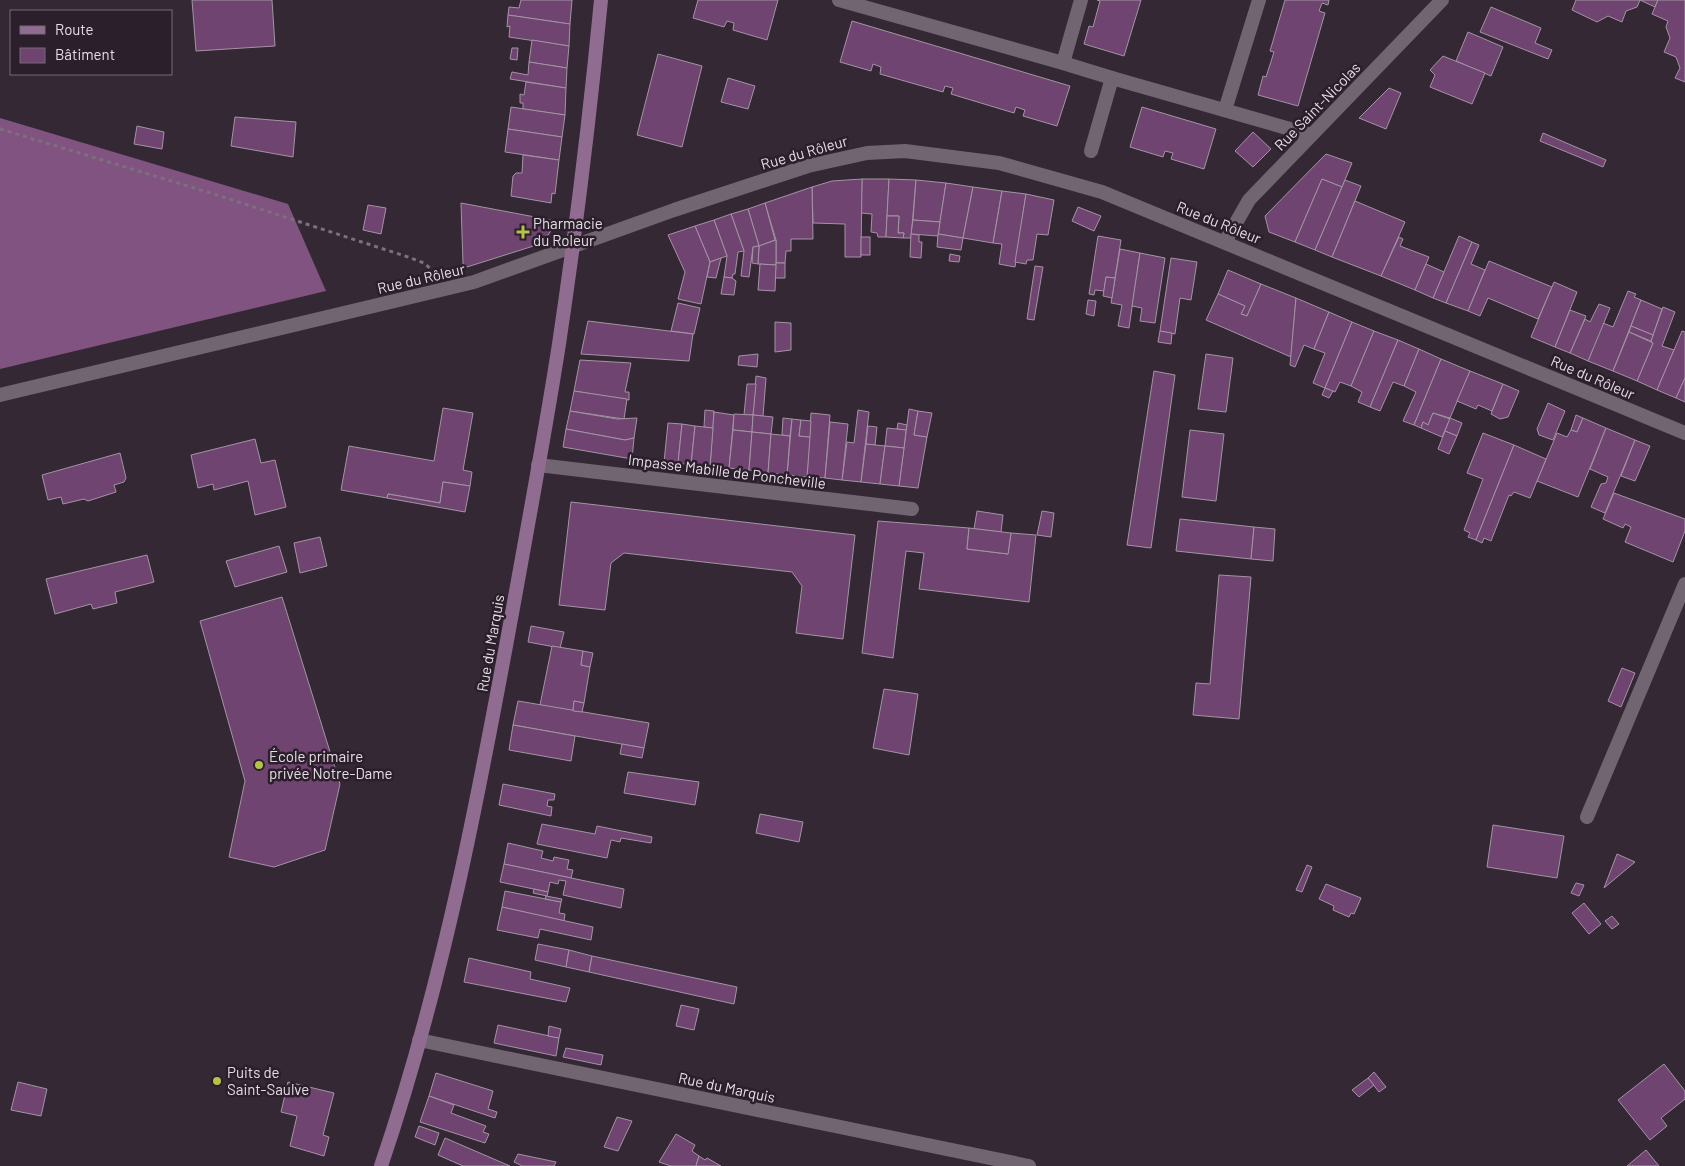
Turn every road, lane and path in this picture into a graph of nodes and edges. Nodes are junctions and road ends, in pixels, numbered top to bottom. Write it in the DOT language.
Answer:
graph roads {
  1 [pos="601,0"];
  2 [pos="839,0"];
  3 [pos="1081,0"];
  4 [pos="1259,0"];
  5 [pos="1442,0"];
  6 [pos="1063,63"];
  7 [pos="1112,78"];
  8 [pos="1225,110"];
  9 [pos="0,129"];
  10 [pos="1311,135"];
  11 [pos="1091,151"];
  12 [pos="1225,242"];
  13 [pos="573,247"];
  14 [pos="446,289"];
  15 [pos="0,395"];
  16 [pos="1685,433"];
  17 [pos="538,465"];
  18 [pos="912,509"];
  19 [pos="1685,584"];
  20 [pos="1587,817"];
  21 [pos="419,1040"];
  22 [pos="381,1166"];
  23 [pos="1029,1166"];
  1 -- 13 [label="main road, Rue du Marquis"];
  2 -- 6 [label="street"];
  3 -- 6 [label="street"];
  4 -- 8 [label="street"];
  5 -- 10 [label="street, Rue Saint-Nicolas"];
  6 -- 7 [label="street"];
  7 -- 8 [label="street"];
  7 -- 11 [label="street"];
  8 -- 10 [label="street"];
  9 -- 14 [label="path"];
  10 -- 12 [label="street, Rue Saint-Nicolas"];
  12 -- 13 [label="street, Rue du Rôleur"];
  12 -- 16 [label="street, Rue du Rôleur"];
  13 -- 14 [label="street, Rue du Rôleur"];
  13 -- 17 [label="main road, Rue du Marquis"];
  14 -- 15 [label="street, Rue du Rôleur"];
  17 -- 18 [label="street, Impasse Mabille de Poncheville"];
  17 -- 21 [label="main road, Rue du Marquis"];
  19 -- 20 [label="street"];
  21 -- 22 [label="main road, Rue du Marquis"];
  21 -- 23 [label="street, Rue du Marquis"];
}
